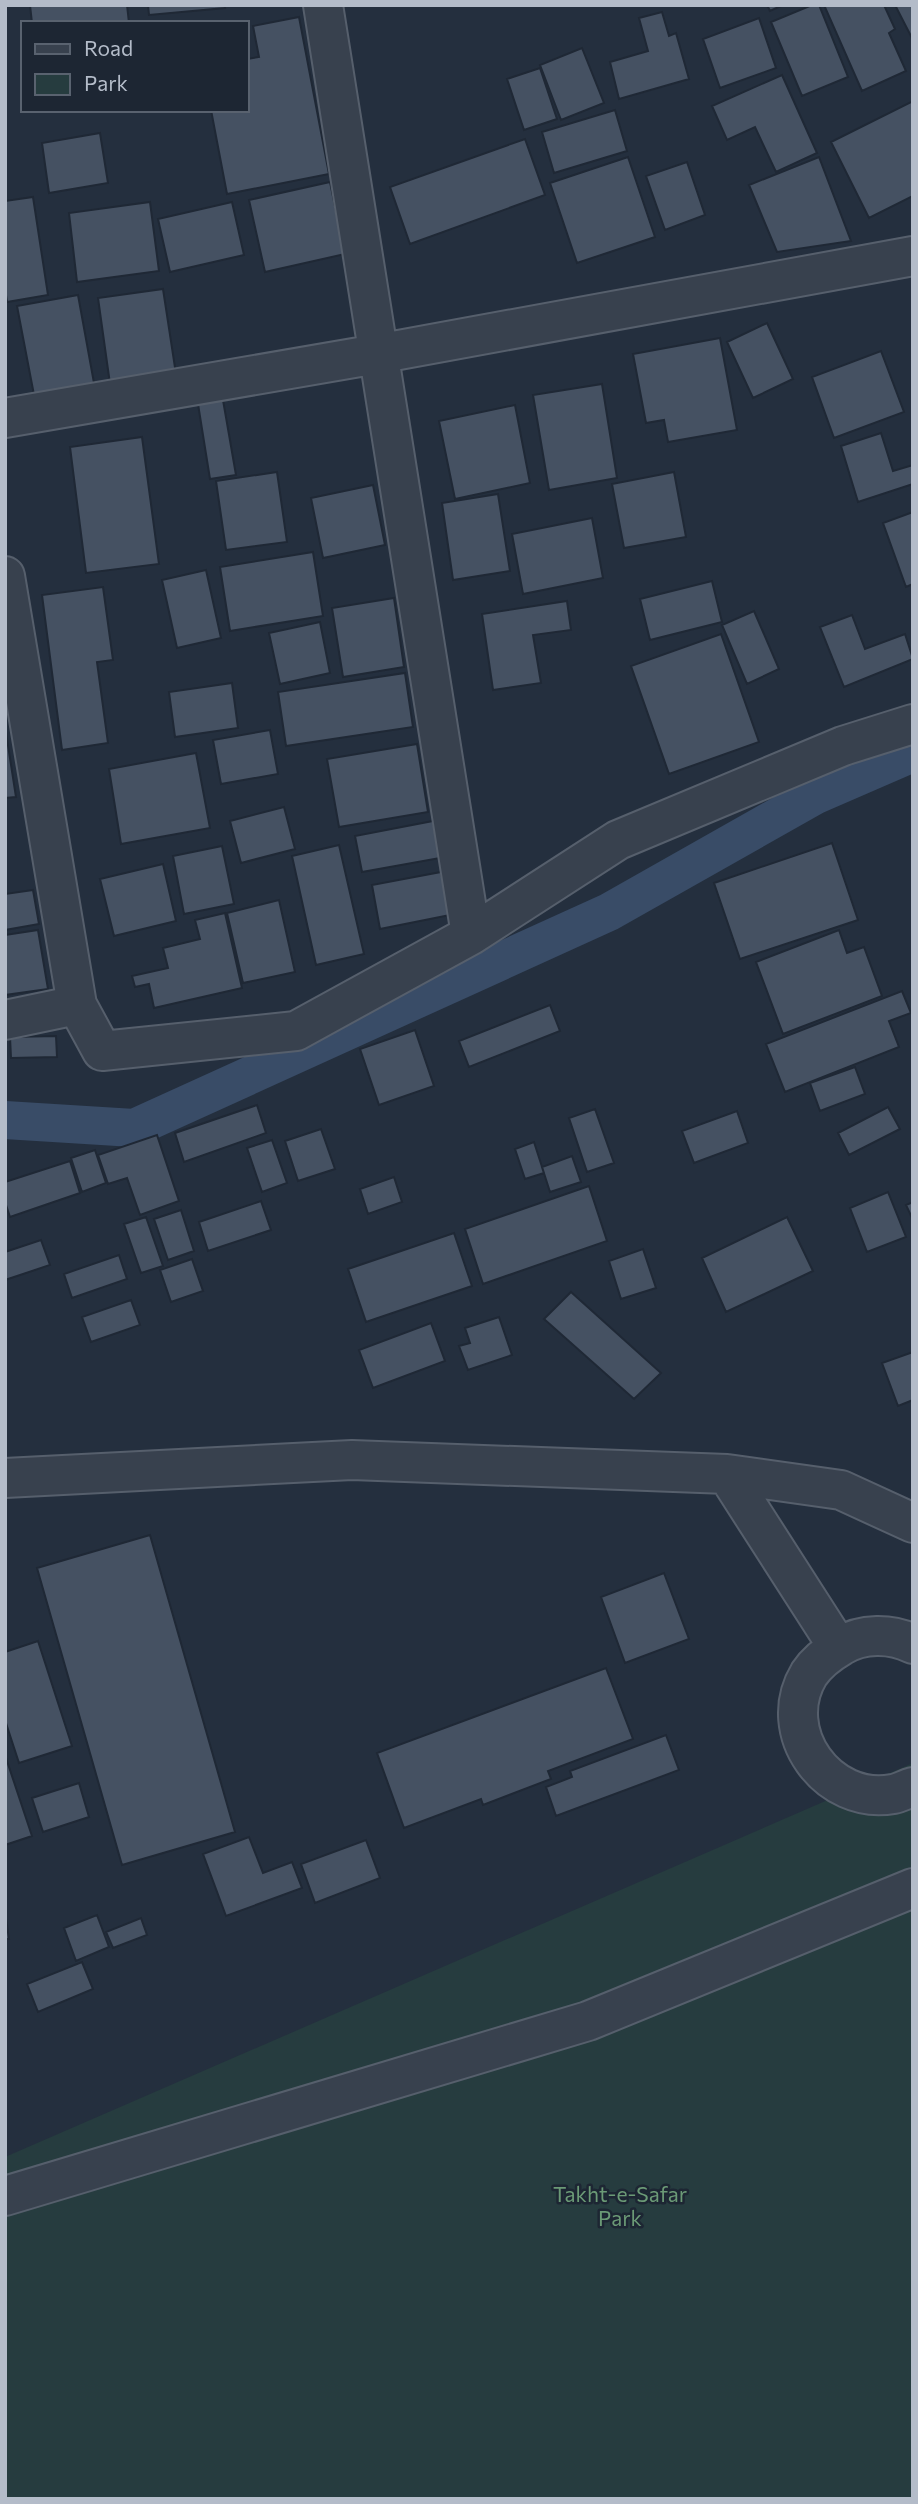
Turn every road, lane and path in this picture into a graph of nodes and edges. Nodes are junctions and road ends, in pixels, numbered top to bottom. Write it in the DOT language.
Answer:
graph roads {
  1 [pos="323,5"];
  2 [pos="913,256"];
  3 [pos="377,354"];
  4 [pos="5,418"];
  5 [pos="5,576"];
  6 [pos="913,724"];
  7 [pos="471,935"];
  8 [pos="77,1005"];
  9 [pos="5,1020"];
  10 [pos="727,1475"];
  11 [pos="5,1478"];
  12 [pos="913,1524"];
  13 [pos="913,1644"];
  14 [pos="838,1647"];
  15 [pos="913,1787"];
  16 [pos="909,1899"];
  17 [pos="5,2196"];
  1 -- 3 [label="street"];
  2 -- 3 [label="street"];
  3 -- 4 [label="street"];
  3 -- 7 [label="street"];
  5 -- 8 [label="street"];
  6 -- 7 [label="street"];
  7 -- 8 [label="street"];
  8 -- 9 [label="street"];
  10 -- 11 [label="street"];
  10 -- 12 [label="street"];
  10 -- 14 [label="street"];
  13 -- 14 [label="street"];
  14 -- 15 [label="street"];
  16 -- 17 [label="street"];
}
